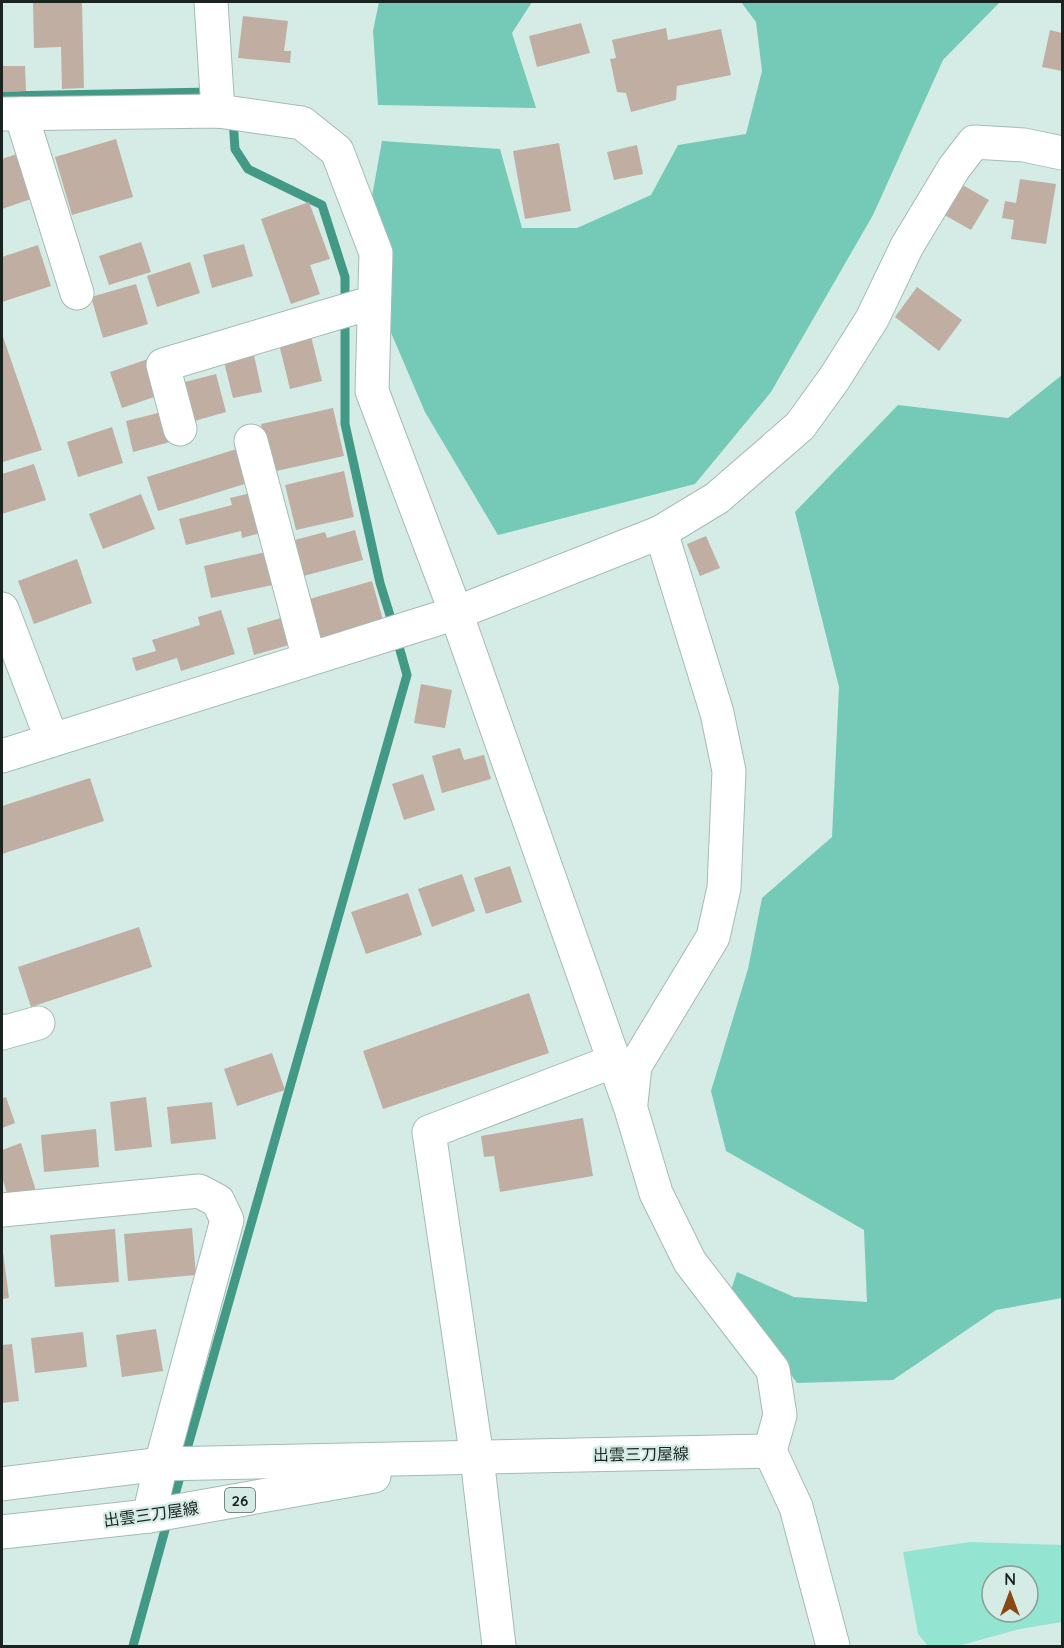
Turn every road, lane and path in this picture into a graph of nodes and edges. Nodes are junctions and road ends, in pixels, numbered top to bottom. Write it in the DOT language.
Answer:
graph roads {
  1 [pos="211,2"];
  2 [pos="218,111"];
  3 [pos="11,114"];
  4 [pos="1062,153"];
  5 [pos="77,293"];
  6 [pos="374,302"];
  7 [pos="180,429"];
  8 [pos="251,441"];
  9 [pos="661,532"];
  10 [pos="2,609"];
  11 [pos="456,613"];
  12 [pos="309,659"];
  13 [pos="52,740"];
  14 [pos="2,756"];
  15 [pos="38,1023"];
  16 [pos="2,1031"];
  17 [pos="614,1061"];
  18 [pos="631,1109"];
  19 [pos="2,1210"];
  20 [pos="770,1451"];
  21 [pos="477,1458"];
  22 [pos="161,1464"];
  23 [pos="2,1484"];
  24 [pos="149,1516"];
  25 [pos="2,1532"];
  26 [pos="499,1647"];
  27 [pos="833,1647"];
  1 -- 2 [label="street"];
  2 -- 3 [label="street"];
  2 -- 6 [label="street"];
  3 -- 5 [label="street"];
  4 -- 9 [label="street"];
  6 -- 7 [label="street"];
  6 -- 11 [label="street"];
  8 -- 12 [label="street"];
  9 -- 11 [label="street"];
  9 -- 18 [label="street"];
  10 -- 13 [label="street"];
  11 -- 12 [label="street"];
  11 -- 17 [label="street"];
  12 -- 13 [label="street"];
  13 -- 14 [label="street"];
  15 -- 16 [label="street"];
  17 -- 18 [label="street"];
  17 -- 21 [label="street"];
  18 -- 20 [label="street"];
  19 -- 22 [label="street"];
  20 -- 21 [label="street, 出雲三刀屋線 / 26"];
  20 -- 27 [label="street"];
  21 -- 22 [label="street, 出雲三刀屋線 / 26"];
  21 -- 24 [label="street, 出雲三刀屋線 / 26"];
  21 -- 26 [label="street"];
  22 -- 23 [label="street, 出雲三刀屋線 / 26"];
  22 -- 24 [label="street"];
  24 -- 25 [label="street, 出雲三刀屋線 / 26"];
}
